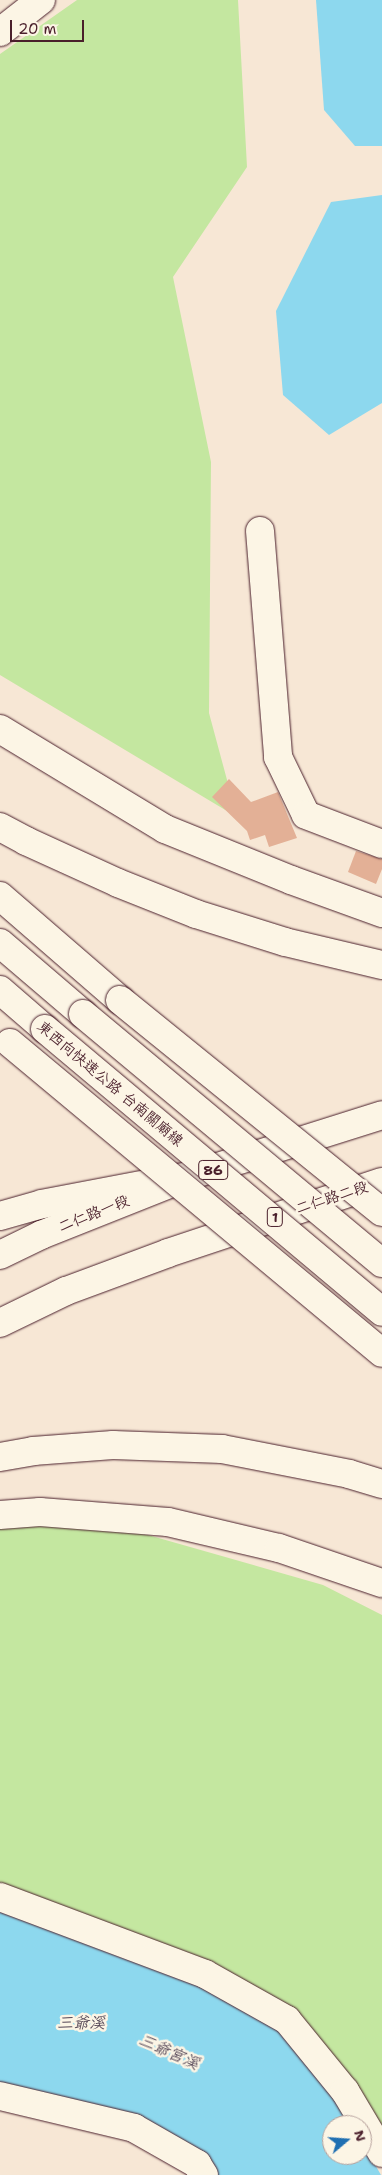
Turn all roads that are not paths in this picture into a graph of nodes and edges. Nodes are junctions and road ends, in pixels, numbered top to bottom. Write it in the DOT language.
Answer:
graph roads {
  1 [pos="41,0"];
  2 [pos="0,32"];
  3 [pos="260,531"];
  4 [pos="0,729"];
  5 [pos="0,827"];
  6 [pos="382,844"];
  7 [pos="0,896"];
  8 [pos="382,913"];
  9 [pos="0,943"];
  10 [pos="382,966"];
  11 [pos="0,990"];
  12 [pos="5,1039"];
  13 [pos="382,1115"];
  14 [pos="189,1176"];
  15 [pos="382,1182"];
  16 [pos="382,1212"];
  17 [pos="0,1216"];
  18 [pos="0,1255"];
  19 [pos="382,1263"];
  20 [pos="382,1312"];
  21 [pos="0,1323"];
  22 [pos="382,1353"];
  23 [pos="0,1457"];
  24 [pos="382,1484"];
  25 [pos="0,1516"];
  26 [pos="382,1583"];
  27 [pos="0,1897"];
  28 [pos="0,2096"];
  29 [pos="382,2153"];
  30 [pos="204,2175"];
  1 -- 2 [label="main road"];
  3 -- 6 [label="main road"];
  4 -- 8 [label="main road"];
  5 -- 10 [label="main road"];
  7 -- 16 [label="main road, bridge"];
  9 -- 19 [label="main road, 86, bridge"];
  11 -- 20 [label="main road, 東西向快速公路 台南關廟線 / 86, bridge"];
  12 -- 22 [label="main road, bridge"];
  13 -- 14 [label="main road"];
  14 -- 17 [label="main road"];
  14 -- 18 [label="main road, 二仁路一段"];
  15 -- 21 [label="main road, 二仁路二段 / 1"];
  23 -- 24 [label="main road"];
  25 -- 26 [label="main road"];
  27 -- 29 [label="main road"];
  28 -- 30 [label="main road"];
}
